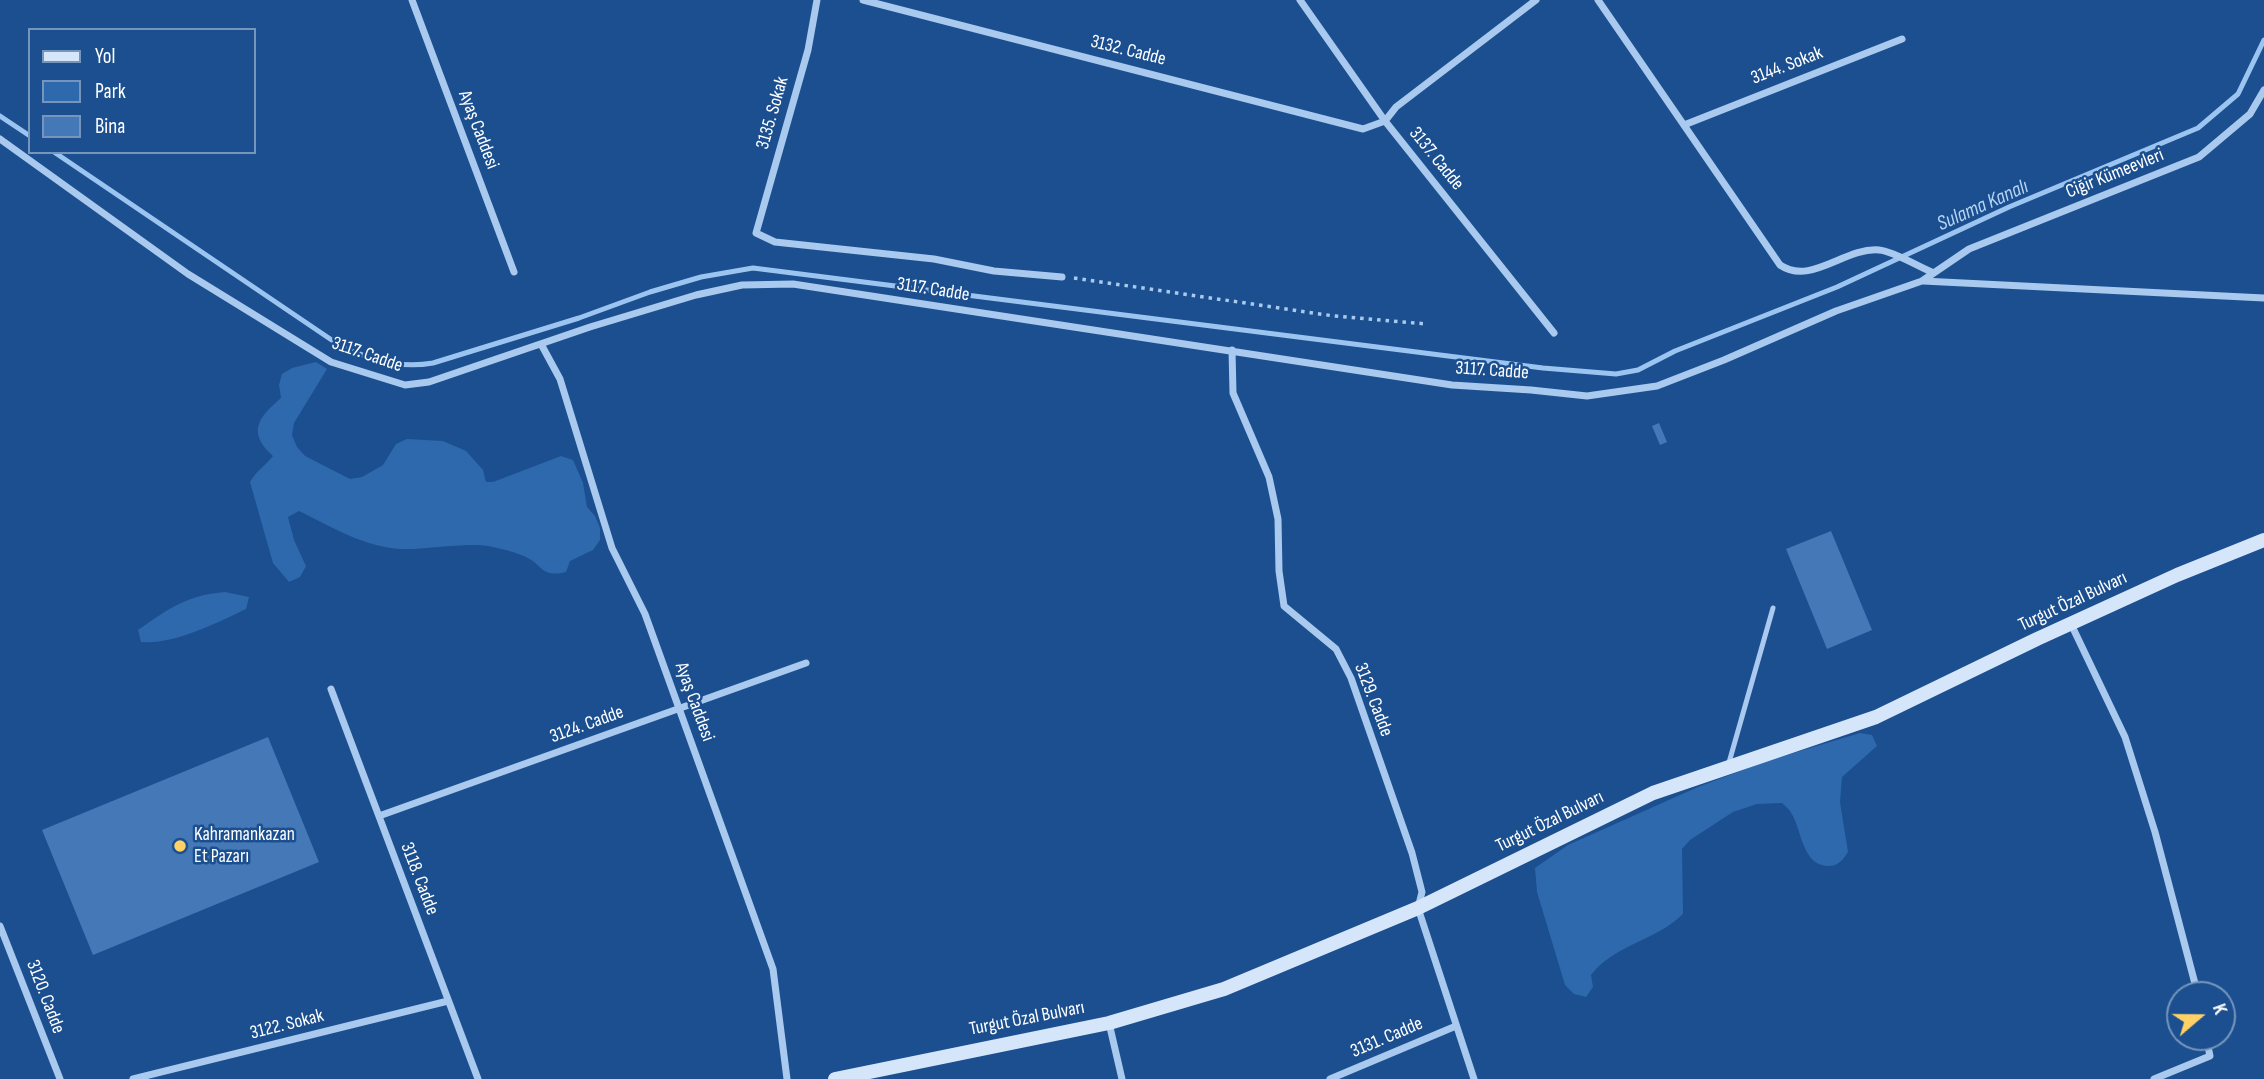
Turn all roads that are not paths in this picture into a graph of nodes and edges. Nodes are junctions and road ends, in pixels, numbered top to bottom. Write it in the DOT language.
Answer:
graph roads {
  1 [pos="412,0"];
  2 [pos="817,0"];
  3 [pos="863,0"];
  4 [pos="1300,0"];
  5 [pos="1536,0"];
  6 [pos="1598,0"];
  7 [pos="1902,39"];
  8 [pos="2264,90"];
  9 [pos="1385,121"];
  10 [pos="1684,125"];
  11 [pos="0,139"];
  12 [pos="514,272"];
  13 [pos="1934,273"];
  14 [pos="1062,277"];
  15 [pos="1922,281"];
  16 [pos="2264,298"];
  17 [pos="1554,333"];
  18 [pos="541,344"];
  19 [pos="1232,350"];
  20 [pos="2264,540"];
  21 [pos="1773,608"];
  22 [pos="2071,624"];
  23 [pos="806,663"];
  24 [pos="331,689"];
  25 [pos="679,708"];
  26 [pos="1728,766"];
  27 [pos="379,816"];
  28 [pos="1418,908"];
  29 [pos="0,926"];
  30 [pos="2194,981"];
  31 [pos="448,1002"];
  32 [pos="1109,1023"];
  33 [pos="1456,1026"];
  34 [pos="2209,1051"];
  35 [pos="60,1079"];
  36 [pos="133,1079"];
  37 [pos="478,1079"];
  38 [pos="787,1079"];
  39 [pos="835,1079"];
  40 [pos="1122,1079"];
  41 [pos="1330,1079"];
  42 [pos="1474,1079"];
  43 [pos="2154,1079"];
  1 -- 12 [label="street, Ayaş Caddesi"];
  2 -- 14 [label="street, 3135. Sokak"];
  3 -- 9 [label="street, 3132. Cadde"];
  4 -- 9 [label="street, 3137. Cadde"];
  5 -- 9 [label="street"];
  6 -- 10 [label="street"];
  7 -- 10 [label="street, 3144. Sokak"];
  8 -- 13 [label="street, Ciğir Kümeevleri"];
  9 -- 17 [label="street, 3137. Cadde"];
  10 -- 13 [label="street"];
  11 -- 18 [label="street, 3117. Cadde"];
  13 -- 15 [label="street, Ciğir Kümeevleri"];
  15 -- 16 [label="street"];
  15 -- 19 [label="street, 3117. Cadde"];
  18 -- 19 [label="street, 3117. Cadde"];
  18 -- 25 [label="street, Ayaş Caddesi"];
  19 -- 28 [label="street, 3129. Cadde"];
  20 -- 22 [label="street, Turgut Özal Bulvarı"];
  21 -- 26 [label="lane"];
  22 -- 26 [label="street, Turgut Özal Bulvarı"];
  22 -- 30 [label="street"];
  23 -- 25 [label="street, 3124. Cadde"];
  24 -- 27 [label="street, 3118. Cadde"];
  25 -- 27 [label="street, 3124. Cadde"];
  25 -- 38 [label="street, Ayaş Caddesi"];
  26 -- 28 [label="street, Turgut Özal Bulvarı"];
  27 -- 31 [label="street, 3118. Cadde"];
  28 -- 32 [label="street, Turgut Özal Bulvarı"];
  28 -- 33 [label="street, 3129. Cadde"];
  29 -- 35 [label="street, 3120. Cadde"];
  31 -- 36 [label="street, 3122. Sokak"];
  31 -- 37 [label="street, 3118. Cadde"];
  32 -- 39 [label="street, Turgut Özal Bulvarı"];
  32 -- 40 [label="street"];
  33 -- 41 [label="street, 3131. Cadde"];
  33 -- 42 [label="street, 3129. Cadde"];
  34 -- 43 [label="street"];
}
